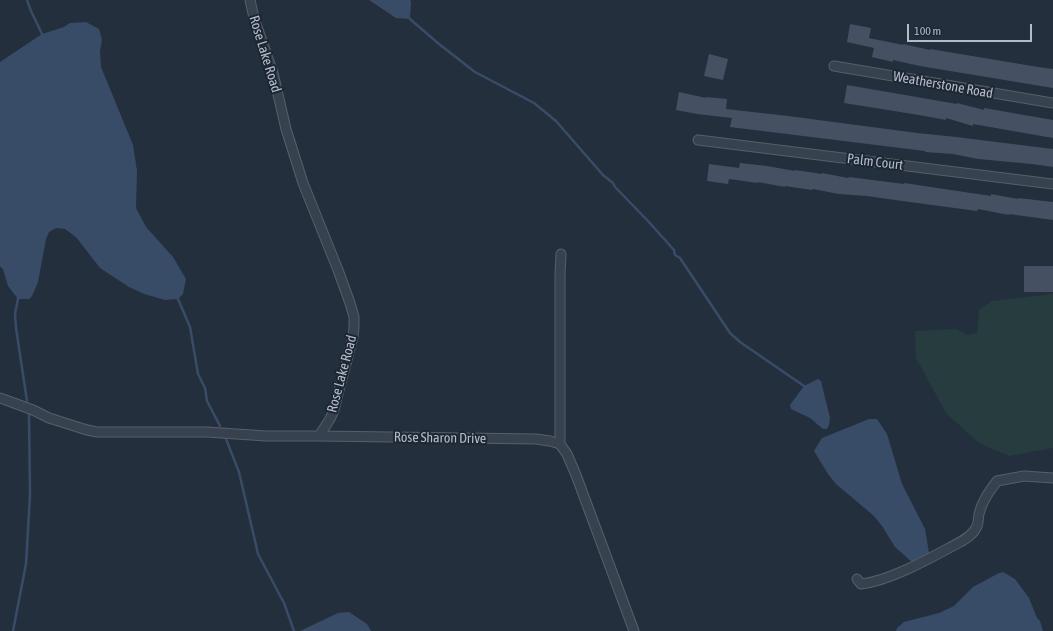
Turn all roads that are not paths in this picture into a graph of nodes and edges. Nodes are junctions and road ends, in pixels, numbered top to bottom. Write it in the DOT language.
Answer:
graph roads {
  1 [pos="250,0"];
  2 [pos="834,66"];
  3 [pos="1053,103"];
  4 [pos="698,140"];
  5 [pos="1053,184"];
  6 [pos="561,254"];
  7 [pos="0,398"];
  8 [pos="319,436"];
  9 [pos="560,444"];
  10 [pos="1053,478"];
  11 [pos="857,578"];
  12 [pos="634,631"];
  1 -- 8 [label="street, Rose Lake Road"];
  2 -- 3 [label="street, Weatherstone Road"];
  4 -- 5 [label="street, Palm Court"];
  6 -- 9 [label="street"];
  7 -- 8 [label="street"];
  8 -- 9 [label="street, Rose Sharon Drive"];
  9 -- 12 [label="street"];
  10 -- 11 [label="street"];
}
